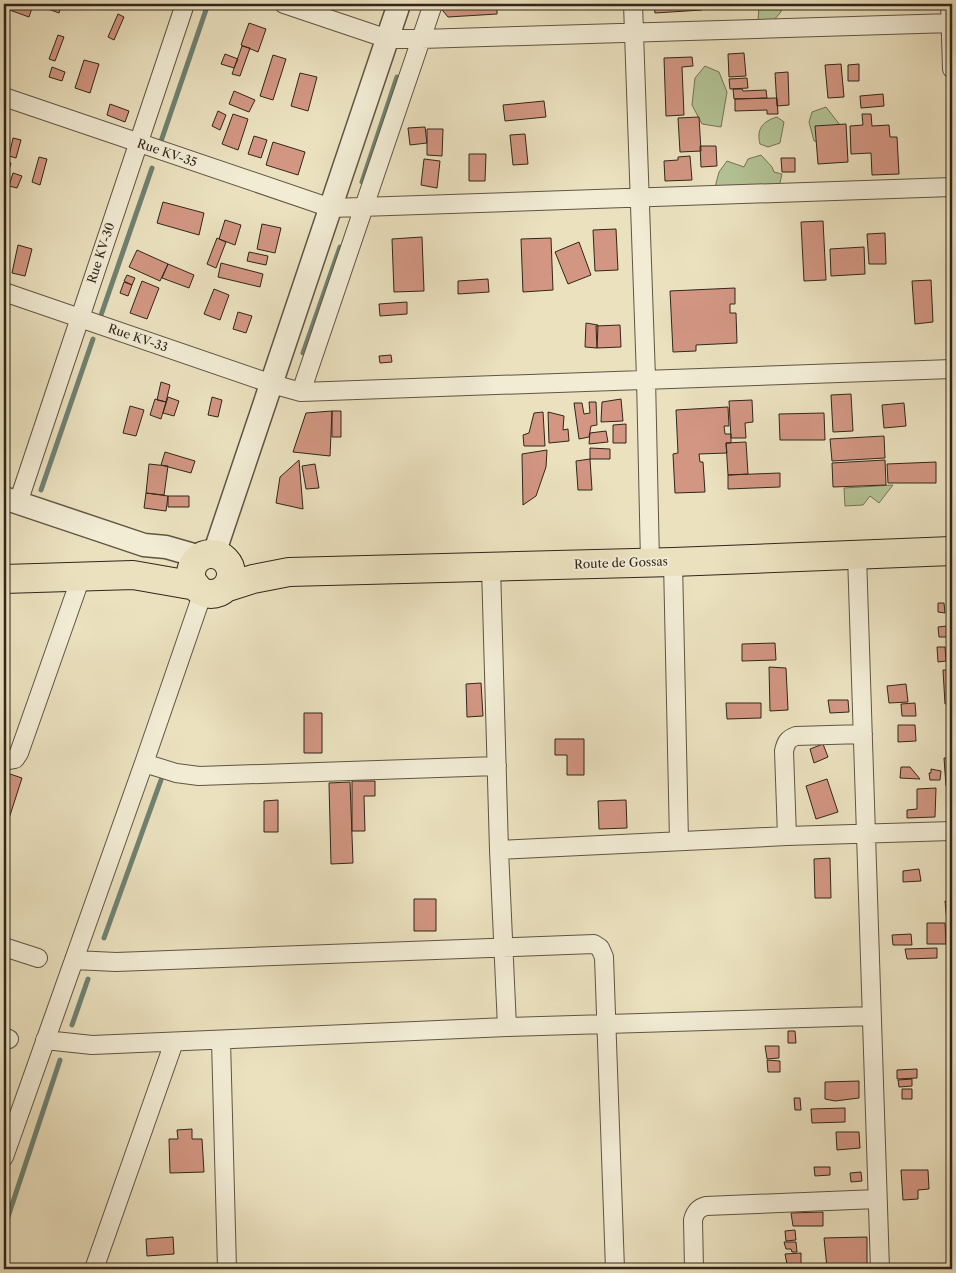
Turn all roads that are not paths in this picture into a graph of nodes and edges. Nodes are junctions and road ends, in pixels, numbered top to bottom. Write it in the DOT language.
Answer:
graph roads {
  1 [pos="185,4"];
  2 [pos="284,4"];
  3 [pos="399,4"];
  4 [pos="433,4"];
  5 [pos="633,4"];
  6 [pos="950,4"];
  7 [pos="951,23"];
  8 [pos="634,32"];
  9 [pos="388,39"];
  10 [pos="421,39"];
  11 [pos="952,69"];
  12 [pos="4,97"];
  13 [pos="137,142"];
  14 [pos="952,187"];
  15 [pos="639,198"];
  16 [pos="364,207"];
  17 [pos="331,208"];
  18 [pos="4,292"];
  19 [pos="79,318"];
  20 [pos="952,369"];
  21 [pos="646,378"];
  22 [pos="272,384"];
  23 [pos="301,392"];
  24 [pos="11,500"];
  25 [pos="144,544"];
  26 [pos="952,551"];
  27 [pos="857,555"];
  28 [pos="661,562"];
  29 [pos="169,565"];
  30 [pos="491,568"];
  31 [pos="208,571"];
  32 [pos="133,575"];
  33 [pos="81,577"];
  34 [pos="4,579"];
  35 [pos="863,734"];
  36 [pos="4,761"];
  37 [pos="144,763"];
  38 [pos="497,766"];
  39 [pos="952,831"];
  40 [pos="866,834"];
  41 [pos="787,836"];
  42 [pos="679,841"];
  43 [pos="499,850"];
  44 [pos="4,947"];
  45 [pos="504,947"];
  46 [pos="38,958"];
  47 [pos="74,960"];
  48 [pos="872,1016"];
  49 [pos="606,1024"];
  50 [pos="506,1027"];
  51 [pos="45,1040"];
  52 [pos="221,1040"];
  53 [pos="174,1042"];
  54 [pos="4,1157"];
  55 [pos="878,1199"];
  56 [pos="94,1269"];
  57 [pos="227,1269"];
  58 [pos="615,1269"];
  59 [pos="694,1269"];
  60 [pos="880,1269"];
  1 -- 13 [label="street, Rue KV-30"];
  2 -- 9 [label="street"];
  3 -- 9 [label="street"];
  4 -- 10 [label="street"];
  5 -- 8 [label="street"];
  6 -- 7 [label="street"];
  7 -- 8 [label="street"];
  7 -- 11 [label="street"];
  8 -- 10 [label="street"];
  8 -- 15 [label="street"];
  9 -- 10 [label="street"];
  9 -- 17 [label="street"];
  10 -- 16 [label="street"];
  12 -- 13 [label="street, Rue KV-35"];
  13 -- 17 [label="street, Rue KV-35"];
  13 -- 19 [label="street, Rue KV-30"];
  14 -- 15 [label="street"];
  15 -- 16 [label="street"];
  15 -- 21 [label="street"];
  16 -- 17 [label="street"];
  16 -- 23 [label="street"];
  17 -- 22 [label="street"];
  18 -- 19 [label="street, Rue KV-33"];
  19 -- 22 [label="street, Rue KV-33"];
  19 -- 24 [label="street, Rue KV-30"];
  20 -- 21 [label="street, Rue KV-33"];
  21 -- 23 [label="street, Rue KV-33"];
  21 -- 28 [label="street"];
  22 -- 23 [label="street, Rue KV-33"];
  22 -- 31 [label="street"];
  24 -- 25 [label="street"];
  25 -- 29 [label="street"];
  25 -- 31 [label="street"];
  26 -- 27 [label="main road, Route de Gossas"];
  27 -- 28 [label="main road, Route de Gossas"];
  27 -- 35 [label="street"];
  28 -- 30 [label="main road, Route de Gossas"];
  28 -- 42 [label="street"];
  29 -- 31 [label="main road, Route de Gossas"];
  29 -- 32 [label="main road, Route de Gossas"];
  30 -- 31 [label="main road, Route de Gossas"];
  30 -- 38 [label="street"];
  31 -- 32 [label="main road"];
  31 -- 37 [label="street"];
  32 -- 33 [label="main road"];
  33 -- 34 [label="main road"];
  33 -- 36 [label="street"];
  35 -- 40 [label="street"];
  35 -- 41 [label="street"];
  37 -- 38 [label="street"];
  37 -- 47 [label="street"];
  38 -- 43 [label="street"];
  39 -- 40 [label="street"];
  40 -- 41 [label="street"];
  40 -- 48 [label="street"];
  41 -- 42 [label="street"];
  42 -- 43 [label="street"];
  43 -- 45 [label="street"];
  44 -- 46 [label="street"];
  45 -- 47 [label="street"];
  45 -- 49 [label="street"];
  45 -- 50 [label="street"];
  47 -- 51 [label="street"];
  48 -- 49 [label="street"];
  48 -- 55 [label="street"];
  49 -- 50 [label="street"];
  49 -- 58 [label="street"];
  50 -- 52 [label="street"];
  51 -- 53 [label="street"];
  51 -- 54 [label="street"];
  52 -- 53 [label="street"];
  52 -- 57 [label="street"];
  53 -- 56 [label="street"];
  55 -- 59 [label="street"];
  55 -- 60 [label="street"];
}
